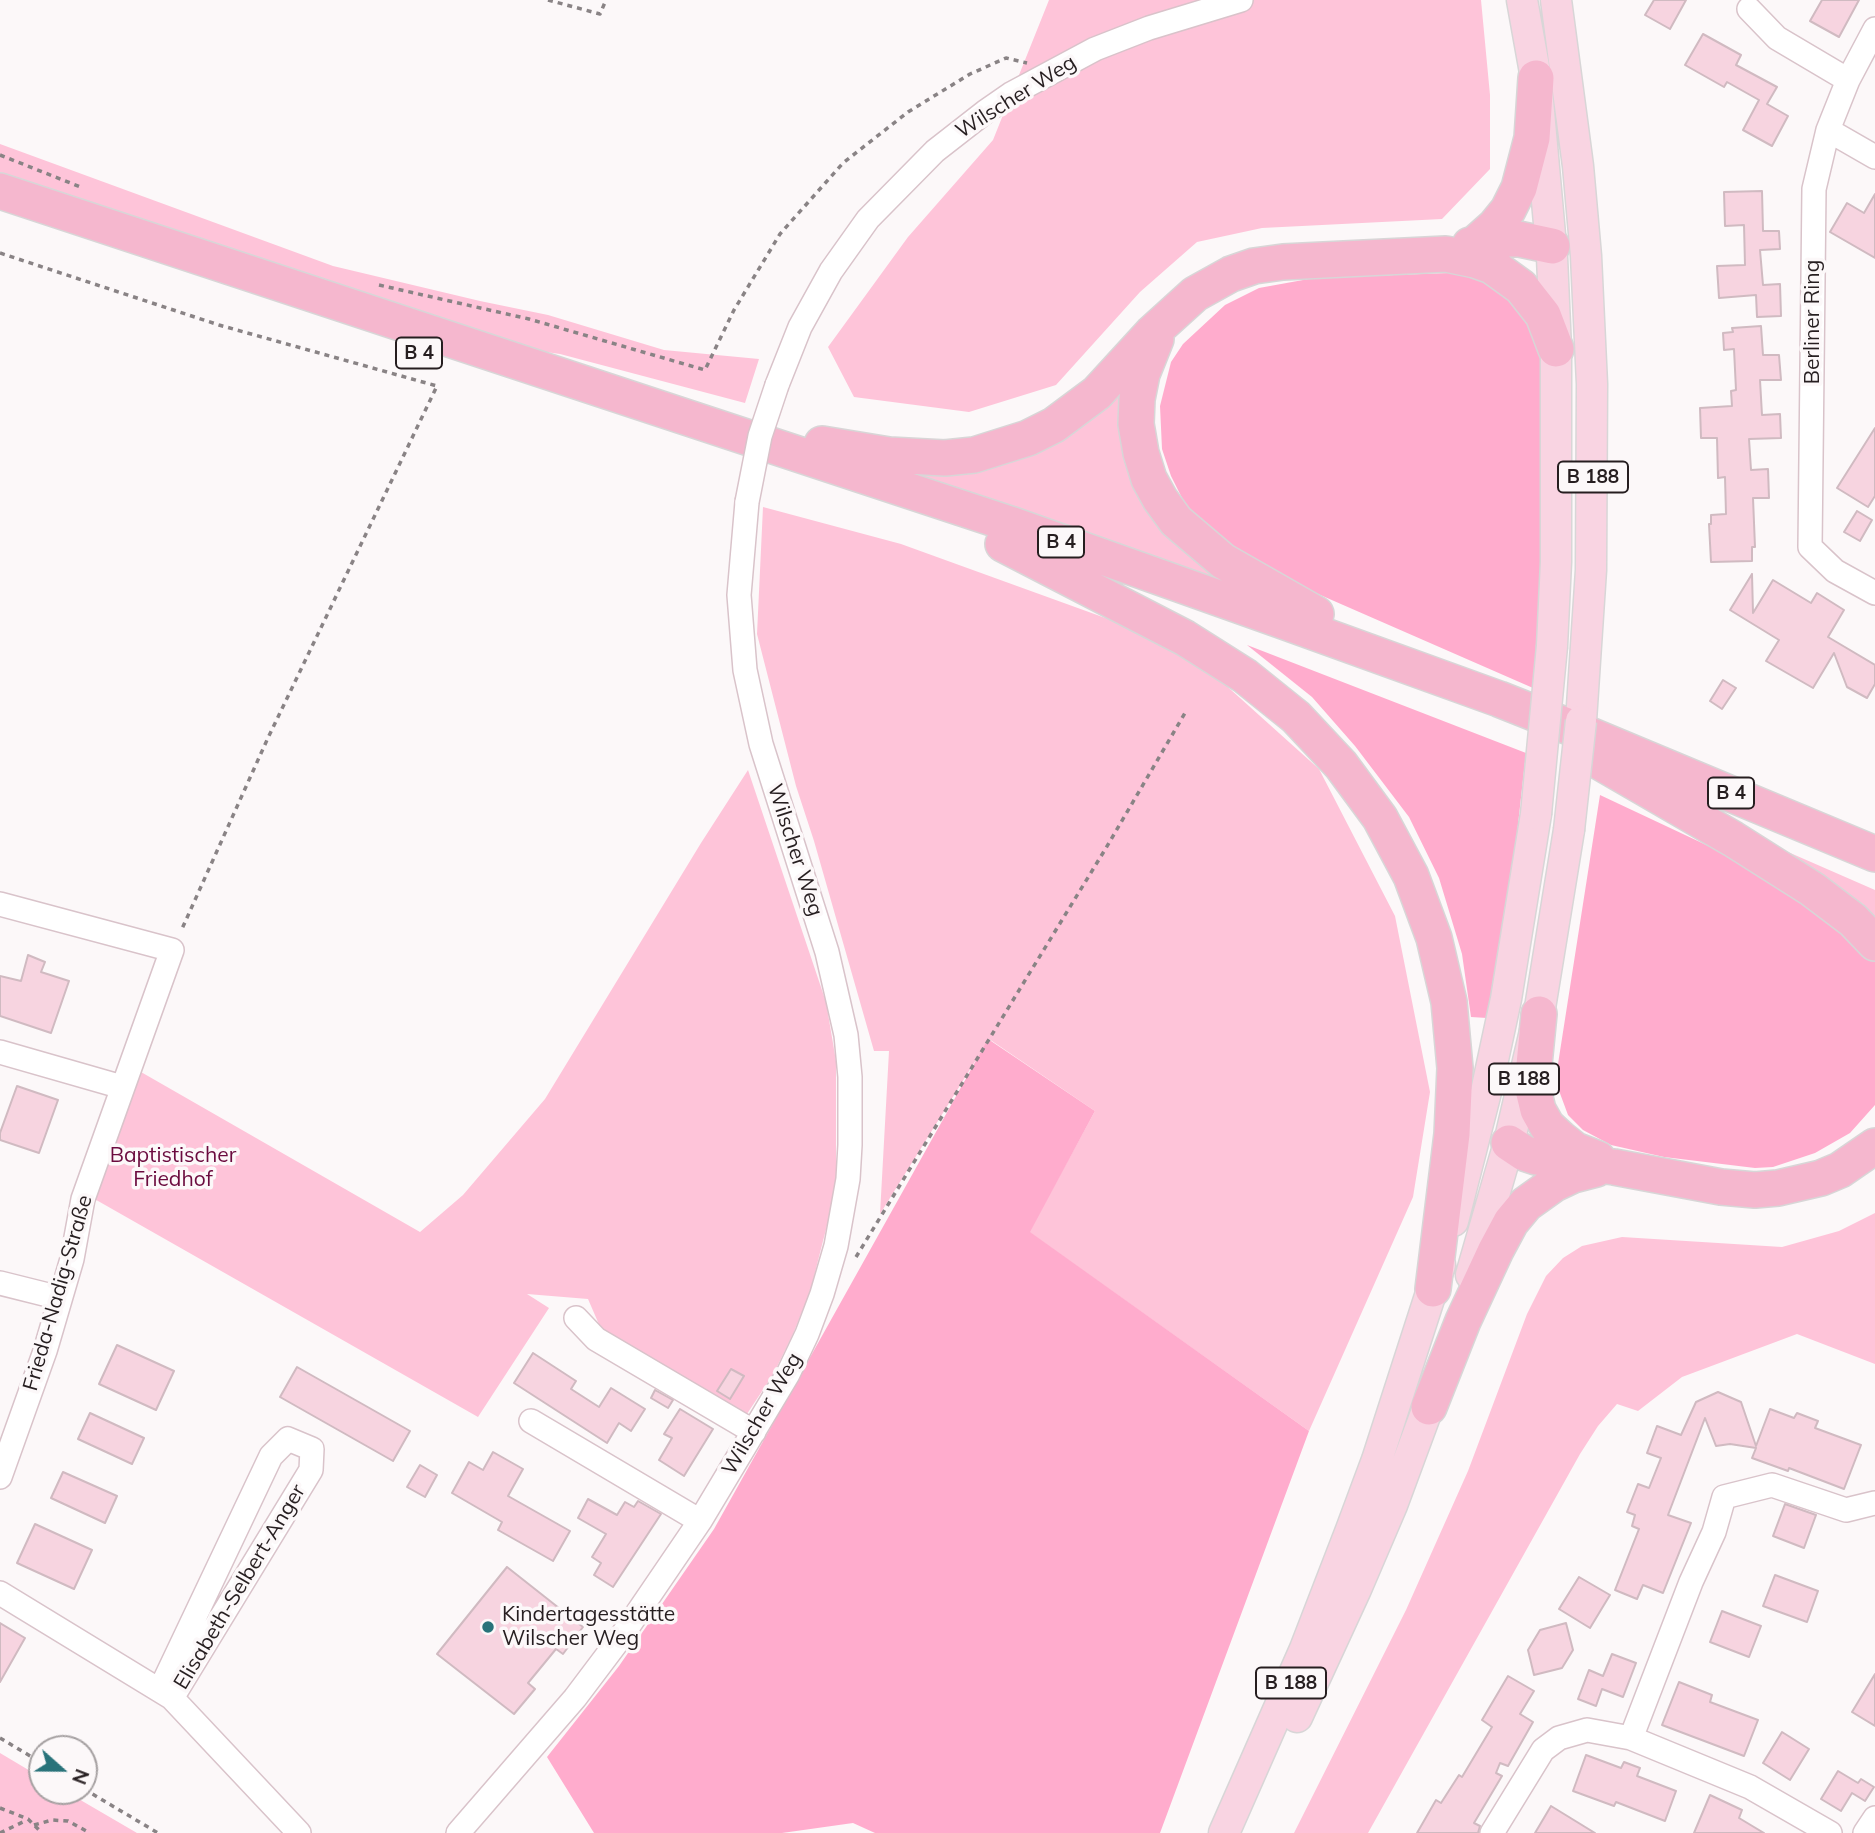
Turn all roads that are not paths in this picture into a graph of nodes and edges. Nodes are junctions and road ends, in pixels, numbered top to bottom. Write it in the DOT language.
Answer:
graph roads {
  1 [pos="1241,0"];
  2 [pos="1522,0"];
  3 [pos="1556,0"];
  4 [pos="1749,9"];
  5 [pos="1875,29"];
  6 [pos="1536,78"];
  7 [pos="1848,80"];
  8 [pos="1828,130"];
  9 [pos="1875,156"];
  10 [pos="0,191"];
  11 [pos="0,214"];
  12 [pos="1583,219"];
  13 [pos="1466,252"];
  14 [pos="1555,252"];
  15 [pos="1588,292"];
  16 [pos="1177,309"];
  17 [pos="1556,349"];
  18 [pos="709,425"];
  19 [pos="1003,544"];
  20 [pos="1875,593"];
  21 [pos="1411,666"];
  22 [pos="1595,759"];
  23 [pos="1875,854"];
  24 [pos="1875,876"];
  25 [pos="0,904"];
  26 [pos="1875,943"];
  27 [pos="1539,1014"];
  28 [pos="0,1052"];
  29 [pos="121,1087"];
  30 [pos="1486,1092"];
  31 [pos="1875,1126"];
  32 [pos="1509,1143"];
  33 [pos="1875,1146"];
  34 [pos="1614,1167"];
  35 [pos="1800,1184"];
  36 [pos="0,1283"];
  37 [pos="1433,1289"];
  38 [pos="60,1298"];
  39 [pos="576,1318"];
  40 [pos="1429,1407"];
  41 [pos="531,1420"];
  42 [pos="754,1432"];
  43 [pos="0,1477"];
  44 [pos="1875,1503"];
  45 [pos="699,1521"];
  46 [pos="0,1593"];
  47 [pos="166,1694"];
  48 [pos="1631,1738"];
  49 [pos="1875,1818"];
  50 [pos="299,1833"];
  51 [pos="457,1833"];
  52 [pos="1224,1833"];
  53 [pos="1238,1833"];
  54 [pos="1492,1833"];
  55 [pos="1830,1833"];
  56 [pos="1866,1833"];
  1 -- 42 [label="street, Wilscher Weg, bridge"];
  2 -- 6 [label="main road, B 188"];
  3 -- 12 [label="main road, B 188"];
  4 -- 7 [label="street"];
  5 -- 7 [label="street, Berliner Ring"];
  6 -- 13 [label="highway"];
  6 -- 14 [label="main road, B 188"];
  7 -- 8 [label="street, Berliner Ring"];
  8 -- 9 [label="street"];
  8 -- 20 [label="street, Berliner Ring"];
  10 -- 18 [label="highway, B 4"];
  11 -- 19 [label="highway, B 4"];
  12 -- 14 [label="main road"];
  12 -- 15 [label="main road, B 188"];
  13 -- 14 [label="highway"];
  13 -- 16 [label="highway"];
  13 -- 17 [label="highway"];
  14 -- 15 [label="main road, B 188"];
  14 -- 17 [label="main road, B 188"];
  15 -- 27 [label="main road, B 188, bridge"];
  16 -- 18 [label="highway"];
  16 -- 21 [label="highway"];
  17 -- 30 [label="main road, B 188, bridge"];
  18 -- 21 [label="highway, B 4"];
  19 -- 22 [label="highway, B 4"];
  19 -- 37 [label="highway"];
  21 -- 23 [label="highway, B 4"];
  22 -- 24 [label="highway, B 4"];
  22 -- 26 [label="highway"];
  25 -- 29 [label="street, Frieda-Nadig-Straße"];
  27 -- 32 [label="main road, B 188"];
  27 -- 34 [label="highway"];
  28 -- 29 [label="street"];
  29 -- 38 [label="street, Frieda-Nadig-Straße"];
  30 -- 32 [label="main road"];
  30 -- 37 [label="main road, B 188"];
  31 -- 35 [label="highway"];
  32 -- 34 [label="highway"];
  32 -- 40 [label="main road, B 188"];
  33 -- 35 [label="highway"];
  34 -- 35 [label="highway"];
  34 -- 40 [label="highway"];
  36 -- 38 [label="street"];
  37 -- 52 [label="main road, B 188"];
  38 -- 43 [label="street, Frieda-Nadig-Straße"];
  39 -- 42 [label="street"];
  40 -- 53 [label="main road, B 188"];
  41 -- 45 [label="street"];
  42 -- 45 [label="street, Wilscher Weg"];
  44 -- 48 [label="street"];
  45 -- 51 [label="street, Wilscher Weg"];
  46 -- 47 [label="street"];
  47 -- 47 [label="street, Elisabeth-Selbert-Anger"];
  47 -- 50 [label="street"];
  48 -- 54 [label="street"];
  48 -- 55 [label="street"];
  49 -- 56 [label="street"];
}
